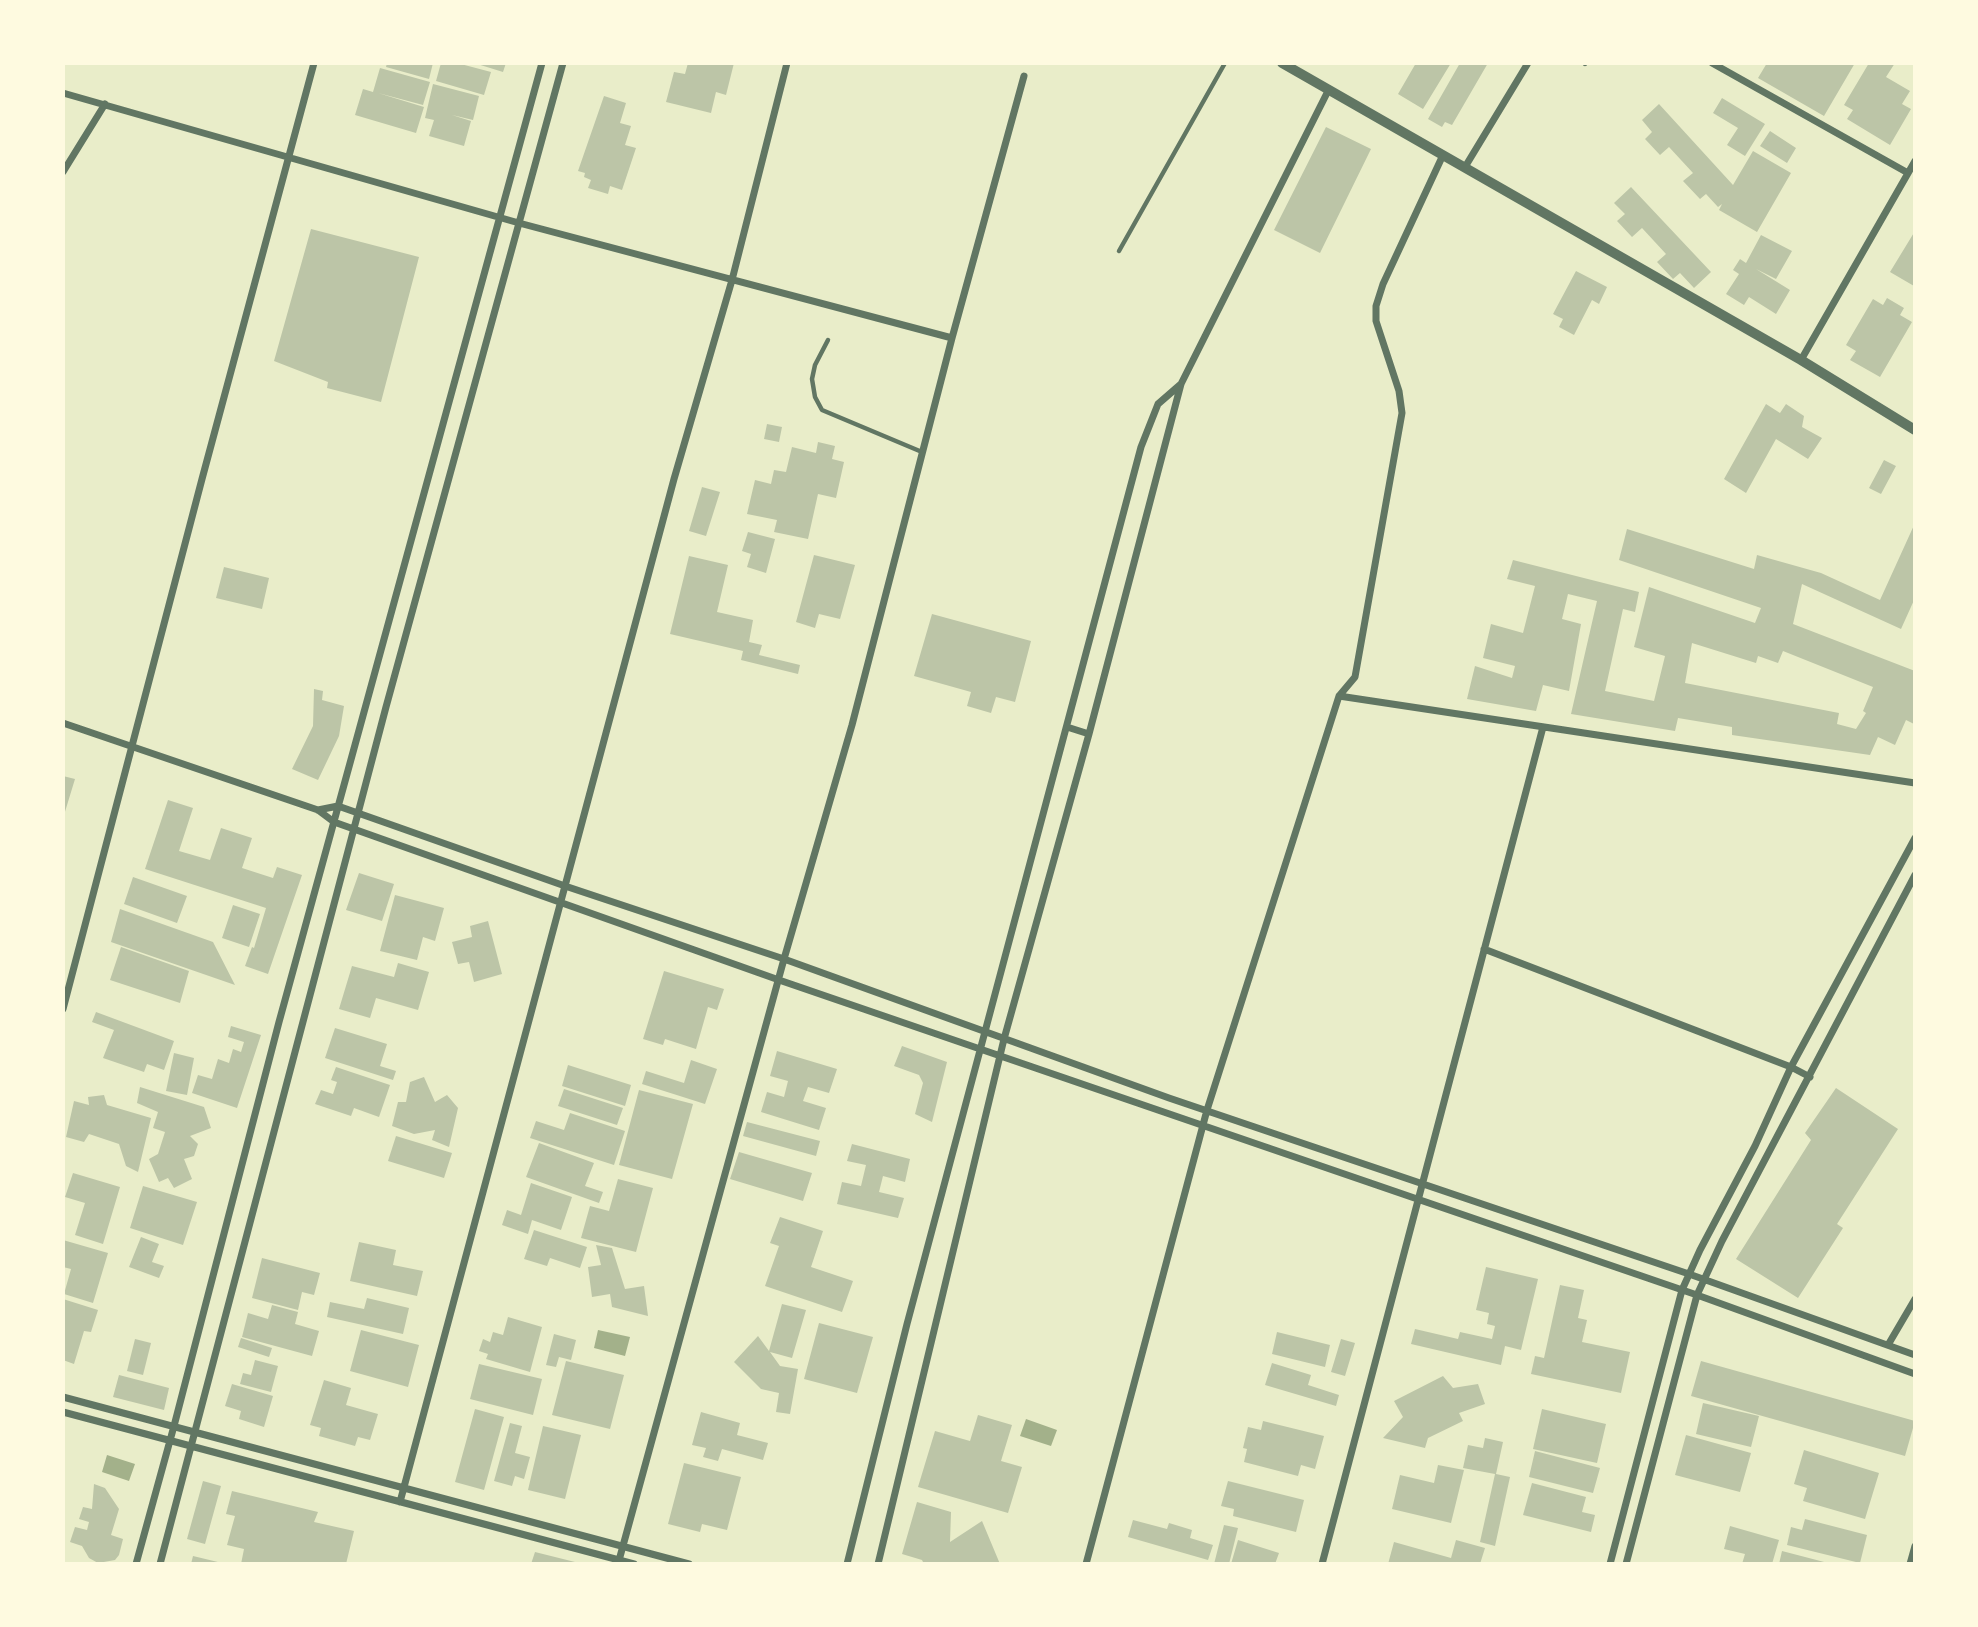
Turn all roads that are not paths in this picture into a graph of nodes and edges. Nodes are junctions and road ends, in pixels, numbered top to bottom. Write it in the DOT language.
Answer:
graph roads {
  1 [pos="314,63"];
  2 [pos="542,63"];
  3 [pos="563,63"];
  4 [pos="787,63"];
  5 [pos="1225,63"];
  6 [pos="1282,63"];
  7 [pos="1528,63"];
  8 [pos="1712,63"];
  9 [pos="1024,76"];
  10 [pos="1329,89"];
  11 [pos="63,93"];
  12 [pos="105,104"];
  13 [pos="1443,155"];
  14 [pos="288,158"];
  15 [pos="1915,161"];
  16 [pos="1465,167"];
  17 [pos="63,172"];
  18 [pos="1908,173"];
  19 [pos="499,217"];
  20 [pos="519,223"];
  21 [pos="1119,251"];
  22 [pos="732,279"];
  23 [pos="952,338"];
  24 [pos="828,340"];
  25 [pos="1801,359"];
  26 [pos="1181,384"];
  27 [pos="1915,430"];
  28 [pos="922,452"];
  29 [pos="1339,696"];
  30 [pos="63,723"];
  31 [pos="1067,727"];
  32 [pos="1544,727"];
  33 [pos="1089,734"];
  34 [pos="132,746"];
  35 [pos="1915,783"];
  36 [pos="338,806"];
  37 [pos="318,810"];
  38 [pos="358,814"];
  39 [pos="334,822"];
  40 [pos="354,829"];
  41 [pos="1915,838"];
  42 [pos="1915,875"];
  43 [pos="565,886"];
  44 [pos="561,901"];
  45 [pos="1484,949"];
  46 [pos="784,959"];
  47 [pos="779,980"];
  48 [pos="63,1009"];
  49 [pos="985,1033"];
  50 [pos="1004,1039"];
  51 [pos="981,1048"];
  52 [pos="1000,1055"];
  53 [pos="1791,1066"];
  54 [pos="1810,1077"];
  55 [pos="1207,1110"];
  56 [pos="1203,1125"];
  57 [pos="1421,1185"];
  58 [pos="1418,1199"];
  59 [pos="1689,1274"];
  60 [pos="1704,1279"];
  61 [pos="1682,1290"];
  62 [pos="1697,1295"];
  63 [pos="1915,1299"];
  64 [pos="1888,1345"];
  65 [pos="1915,1355"];
  66 [pos="1915,1374"];
  67 [pos="63,1397"];
  68 [pos="63,1412"];
  69 [pos="174,1426"];
  70 [pos="195,1432"];
  71 [pos="170,1442"];
  72 [pos="191,1447"];
  73 [pos="404,1489"];
  74 [pos="400,1502"];
  75 [pos="1915,1546"];
  76 [pos="623,1547"];
  77 [pos="619,1562"];
  78 [pos="136,1564"];
  79 [pos="160,1564"];
  80 [pos="634,1564"];
  81 [pos="689,1564"];
  82 [pos="847,1564"];
  83 [pos="878,1564"];
  84 [pos="1086,1564"];
  85 [pos="1322,1564"];
  86 [pos="1610,1564"];
  87 [pos="1626,1564"];
  88 [pos="1910,1564"];
  1 -- 14 [label="street"];
  2 -- 19 [label="street"];
  3 -- 20 [label="street"];
  4 -- 22 [label="street"];
  5 -- 21 [label="lane"];
  6 -- 10 [label="street"];
  7 -- 16 [label="street"];
  8 -- 18 [label="street"];
  9 -- 23 [label="street"];
  10 -- 13 [label="street"];
  10 -- 26 [label="street"];
  11 -- 12 [label="street"];
  12 -- 14 [label="street"];
  12 -- 17 [label="street"];
  13 -- 16 [label="street"];
  13 -- 29 [label="street"];
  14 -- 19 [label="street"];
  14 -- 34 [label="street"];
  15 -- 18 [label="street"];
  16 -- 25 [label="street"];
  18 -- 25 [label="street"];
  19 -- 20 [label="street"];
  19 -- 36 [label="street"];
  20 -- 22 [label="street"];
  20 -- 38 [label="street"];
  22 -- 23 [label="street"];
  22 -- 43 [label="street"];
  23 -- 28 [label="street"];
  24 -- 28 [label="lane"];
  25 -- 27 [label="street"];
  26 -- 31 [label="street"];
  26 -- 33 [label="street"];
  28 -- 46 [label="street"];
  29 -- 32 [label="street"];
  29 -- 55 [label="street"];
  30 -- 34 [label="street"];
  31 -- 33 [label="street"];
  31 -- 49 [label="street"];
  32 -- 35 [label="street"];
  32 -- 45 [label="street"];
  33 -- 50 [label="street"];
  34 -- 37 [label="street"];
  34 -- 48 [label="street"];
  36 -- 37 [label="street"];
  36 -- 38 [label="street"];
  36 -- 39 [label="street"];
  37 -- 39 [label="street"];
  38 -- 40 [label="street"];
  38 -- 43 [label="street"];
  39 -- 40 [label="street"];
  39 -- 69 [label="street"];
  40 -- 44 [label="street"];
  40 -- 70 [label="street"];
  41 -- 53 [label="street"];
  42 -- 54 [label="street"];
  43 -- 44 [label="street"];
  43 -- 46 [label="street"];
  44 -- 47 [label="street"];
  44 -- 73 [label="street"];
  45 -- 53 [label="street"];
  45 -- 57 [label="street"];
  46 -- 47 [label="street"];
  46 -- 49 [label="street"];
  47 -- 51 [label="street"];
  47 -- 76 [label="street"];
  49 -- 50 [label="street"];
  49 -- 51 [label="street"];
  50 -- 52 [label="street"];
  50 -- 55 [label="street"];
  51 -- 52 [label="street"];
  51 -- 82 [label="street"];
  52 -- 56 [label="street"];
  52 -- 83 [label="street"];
  53 -- 54 [label="street"];
  53 -- 59 [label="street"];
  54 -- 60 [label="street"];
  55 -- 56 [label="street"];
  55 -- 57 [label="street"];
  56 -- 58 [label="street"];
  56 -- 84 [label="street"];
  57 -- 58 [label="street"];
  57 -- 59 [label="street"];
  58 -- 61 [label="street"];
  58 -- 85 [label="street"];
  59 -- 60 [label="street"];
  59 -- 61 [label="street"];
  60 -- 62 [label="street"];
  60 -- 64 [label="street"];
  61 -- 62 [label="street"];
  61 -- 86 [label="street"];
  62 -- 66 [label="street"];
  62 -- 87 [label="street"];
  63 -- 64 [label="street"];
  64 -- 65 [label="street"];
  67 -- 69 [label="street"];
  68 -- 71 [label="street"];
  69 -- 70 [label="street"];
  69 -- 71 [label="street"];
  70 -- 72 [label="street"];
  70 -- 73 [label="street"];
  71 -- 72 [label="street"];
  71 -- 78 [label="street"];
  72 -- 74 [label="street"];
  72 -- 79 [label="street"];
  73 -- 74 [label="street"];
  73 -- 76 [label="street"];
  74 -- 77 [label="street"];
  75 -- 88 [label="street"];
  76 -- 77 [label="street"];
  76 -- 81 [label="street"];
  77 -- 80 [label="street"];
}
